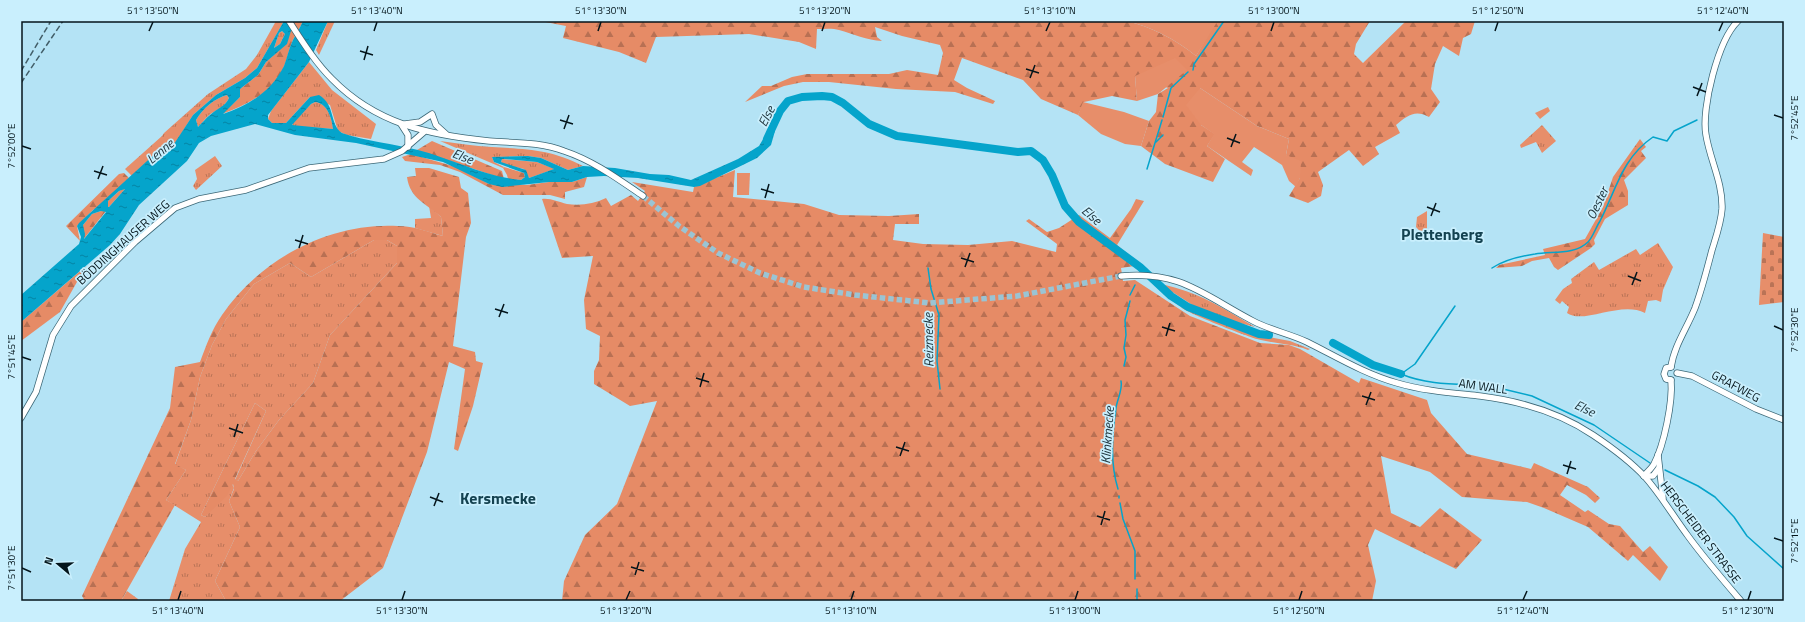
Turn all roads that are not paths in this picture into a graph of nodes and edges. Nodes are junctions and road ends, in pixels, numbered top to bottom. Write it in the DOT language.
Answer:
graph roads {
  1 [pos="289,21"];
  2 [pos="1738,21"];
  3 [pos="401,124"];
  4 [pos="424,132"];
  5 [pos="448,135"];
  6 [pos="410,145"];
  7 [pos="643,196"];
  8 [pos="1121,276"];
  9 [pos="1672,367"];
  10 [pos="1677,373"];
  11 [pos="1671,380"];
  12 [pos="21,418"];
  13 [pos="1784,420"];
  14 [pos="1658,453"];
  15 [pos="1660,467"];
  16 [pos="1644,476"];
  17 [pos="1663,499"];
  18 [pos="1741,601"];
  1 -- 3 [label="main road"];
  2 -- 9 [label="main road"];
  3 -- 4 [label="main road"];
  3 -- 5 [label="main road"];
  3 -- 6 [label="main road"];
  4 -- 5 [label="main road"];
  4 -- 6 [label="main road, BÖDDINGHAUSER WEG"];
  5 -- 7 [label="main road"];
  6 -- 12 [label="main road, BÖDDINGHAUSER WEG"];
  8 -- 16 [label="main road, AM WALL"];
  9 -- 10 [label="main road"];
  9 -- 11 [label="main road"];
  10 -- 11 [label="main road"];
  10 -- 13 [label="main road, GRAFWEG"];
  11 -- 14 [label="main road"];
  14 -- 15 [label="main road"];
  14 -- 16 [label="main road"];
  15 -- 16 [label="main road"];
  15 -- 17 [label="main road"];
  16 -- 17 [label="main road, HERSCHEIDER STRASSE"];
  17 -- 18 [label="main road, HERSCHEIDER STRASSE"];
}
